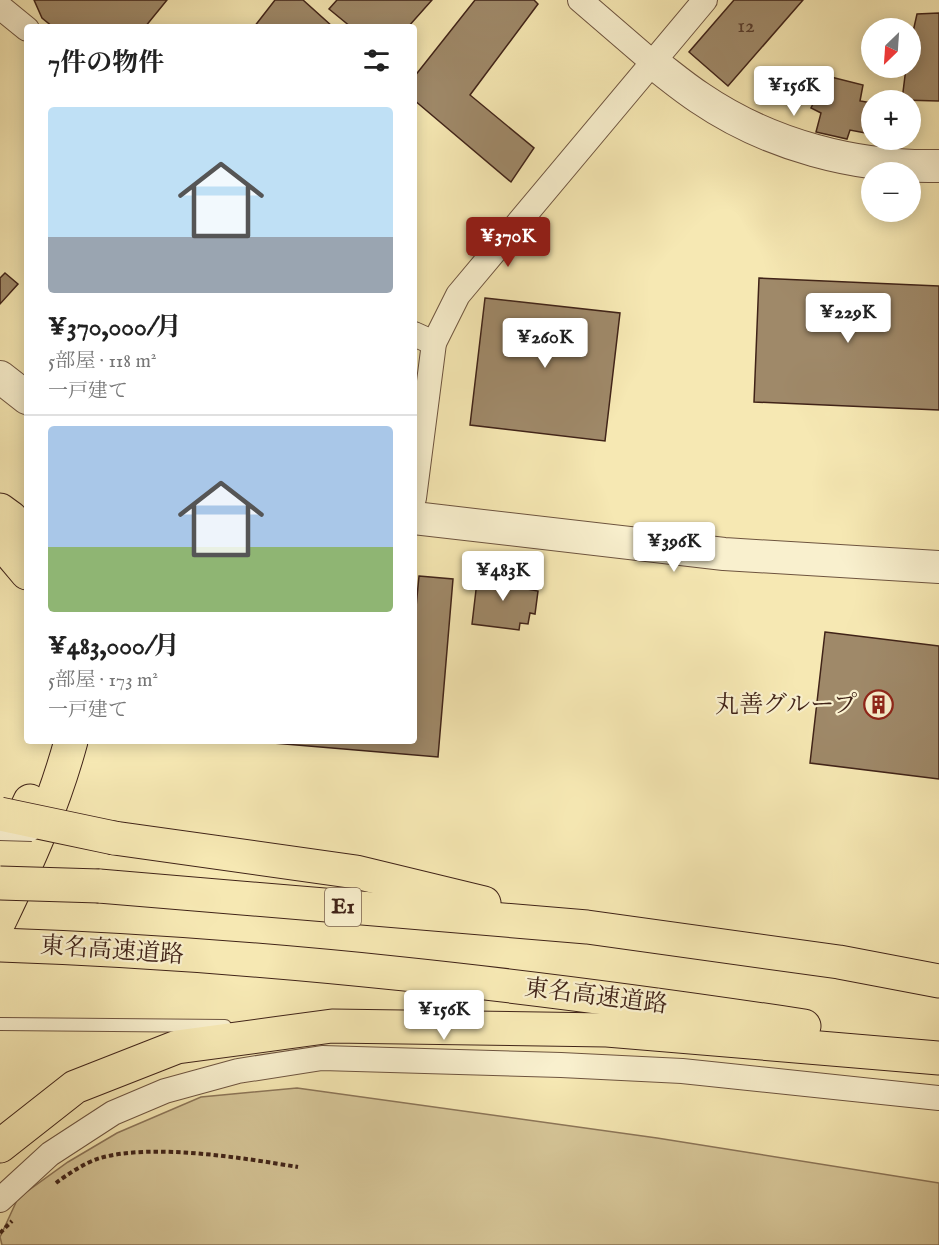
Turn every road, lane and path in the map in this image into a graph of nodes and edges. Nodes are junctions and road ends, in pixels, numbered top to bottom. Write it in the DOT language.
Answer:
graph roads {
  1 [pos="580,0"];
  2 [pos="705,0"];
  3 [pos="0,7"];
  4 [pos="24,27"];
  5 [pos="652,62"];
  6 [pos="939,166"];
  7 [pos="424,339"];
  8 [pos="0,377"];
  9 [pos="24,396"];
  10 [pos="417,450"];
  11 [pos="0,510"];
  12 [pos="417,518"];
  13 [pos="24,535"];
  14 [pos="0,541"];
  15 [pos="939,567"];
  16 [pos="24,569"];
  17 [pos="47,744"];
  18 [pos="70,744"];
  19 [pos="0,814"];
  20 [pos="0,834"];
  21 [pos="114,838"];
  22 [pos="0,864"];
  23 [pos="0,883"];
  24 [pos="0,920"];
  25 [pos="587,927"];
  26 [pos="0,945"];
  27 [pos="939,981"];
  28 [pos="0,1024"];
  29 [pos="332,1026"];
  30 [pos="939,1047"];
  31 [pos="939,1058"];
  32 [pos="939,1098"];
  33 [pos="0,1146"];
  34 [pos="298,1167"];
  35 [pos="49,1189"];
  36 [pos="10,1207"];
  37 [pos="0,1233"];
  1 -- 5 [label="street"];
  2 -- 5 [label="street"];
  3 -- 4 [label="street"];
  5 -- 6 [label="street"];
  5 -- 7 [label="street"];
  7 -- 10 [label="street"];
  8 -- 9 [label="street"];
  11 -- 13 [label="highway"];
  12 -- 15 [label="street"];
  14 -- 16 [label="highway"];
  17 -- 22 [label="highway"];
  18 -- 24 [label="highway"];
  19 -- 21 [label="highway, bridge"];
  20 -- 21 [label="lane, bridge"];
  21 -- 25 [label="highway"];
  23 -- 25 [label="highway, E1, bridge"];
  25 -- 27 [label="highway, E1"];
  26 -- 30 [label="highway, 東名高速道路"];
  28 -- 29 [label="lane"];
  29 -- 31 [label="highway"];
  29 -- 33 [label="highway"];
  32 -- 36 [label="street"];
  34 -- 35 [label="path"];
  36 -- 37 [label="path"];
}
